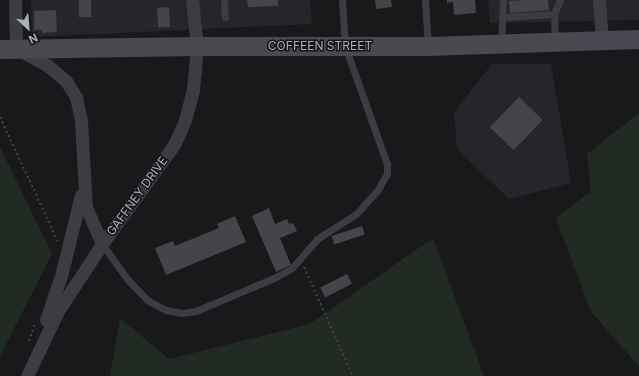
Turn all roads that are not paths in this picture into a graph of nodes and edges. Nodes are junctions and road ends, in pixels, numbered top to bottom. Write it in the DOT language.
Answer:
graph roads {
  1 [pos="15,0"];
  2 [pos="192,0"];
  3 [pos="224,0"];
  4 [pos="342,0"];
  5 [pos="425,0"];
  6 [pos="503,0"];
  7 [pos="560,0"];
  8 [pos="599,0"];
  9 [pos="554,14"];
  10 [pos="225,17"];
  11 [pos="502,17"];
  12 [pos="639,39"];
  13 [pos="602,41"];
  14 [pos="555,42"];
  15 [pos="501,44"];
  16 [pos="197,46"];
  17 [pos="345,46"];
  18 [pos="428,46"];
  19 [pos="8,48"];
  20 [pos="84,179"];
  21 [pos="102,244"];
  22 [pos="33,346"];
  23 [pos="27,376"];
  1 -- 19 [label="street"];
  2 -- 16 [label="street, GAFFNEY DRIVE"];
  3 -- 10 [label="lane"];
  4 -- 17 [label="lane"];
  5 -- 18 [label="lane"];
  6 -- 11 [label="lane"];
  7 -- 9 [label="lane"];
  8 -- 13 [label="street"];
  9 -- 11 [label="lane"];
  9 -- 14 [label="lane"];
  11 -- 15 [label="lane"];
  12 -- 13 [label="main road, COFFEEN STREET"];
  13 -- 14 [label="main road, COFFEEN STREET"];
  14 -- 15 [label="main road, COFFEEN STREET"];
  15 -- 18 [label="main road, COFFEEN STREET"];
  16 -- 17 [label="main road, COFFEEN STREET"];
  16 -- 19 [label="main road, COFFEEN STREET"];
  16 -- 21 [label="street, GAFFNEY DRIVE"];
  17 -- 18 [label="main road, COFFEEN STREET"];
  17 -- 21 [label="lane"];
  19 -- 20 [label="street"];
  20 -- 21 [label="street"];
  20 -- 22 [label="street"];
  21 -- 22 [label="street, GAFFNEY DRIVE"];
  22 -- 23 [label="street, GAFFNEY DRIVE"];
}
